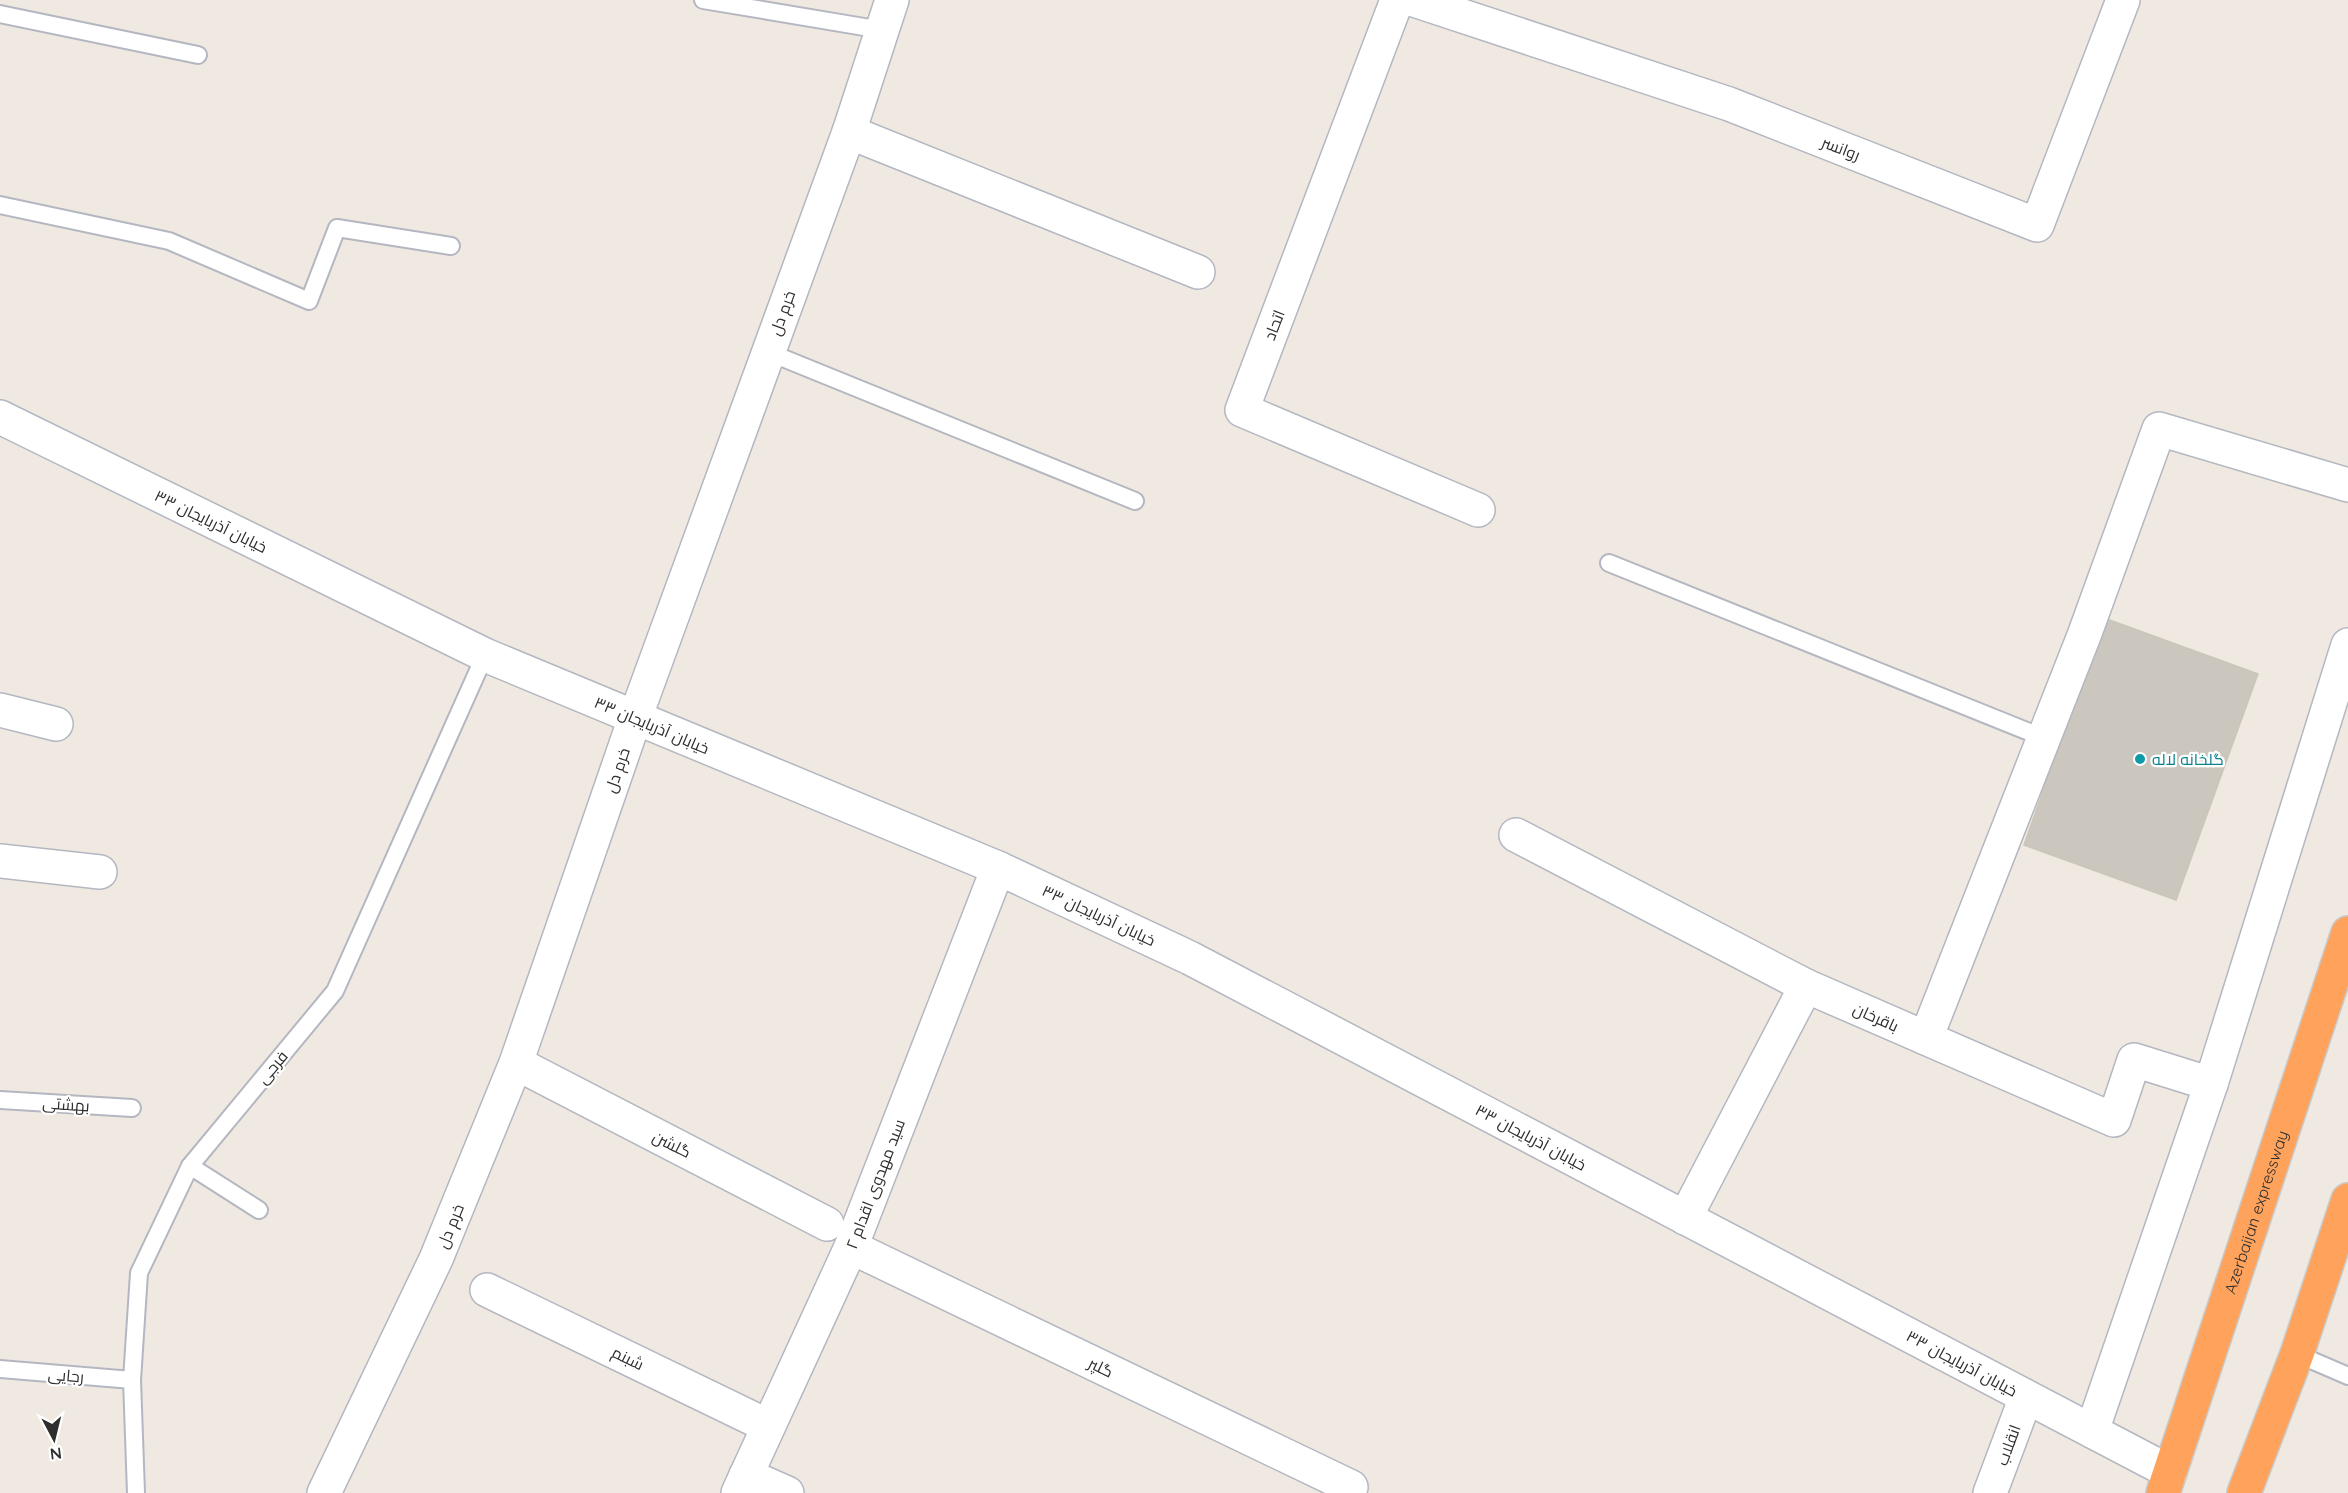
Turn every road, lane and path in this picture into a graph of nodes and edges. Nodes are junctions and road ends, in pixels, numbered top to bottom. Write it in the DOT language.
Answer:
graph roads {
  1 [pos="703,0"];
  2 [pos="1397,0"];
  3 [pos="1414,0"];
  4 [pos="2123,0"];
  5 [pos="0,14"];
  6 [pos="887,15"];
  7 [pos="198,55"];
  8 [pos="849,132"];
  9 [pos="0,206"];
  10 [pos="451,246"];
  11 [pos="1198,272"];
  12 [pos="768,352"];
  13 [pos="0,417"];
  14 [pos="2348,485"];
  15 [pos="1135,501"];
  16 [pos="1478,510"];
  17 [pos="1609,563"];
  18 [pos="2348,645"];
  19 [pos="485,655"];
  20 [pos="0,710"];
  21 [pos="635,718"];
  22 [pos="56,723"];
  23 [pos="2044,738"];
  24 [pos="1516,835"];
  25 [pos="0,861"];
  26 [pos="998,868"];
  27 [pos="100,872"];
  28 [pos="2348,933"];
  29 [pos="1806,986"];
  30 [pos="1926,1038"];
  31 [pos="516,1063"];
  32 [pos="2211,1084"];
  33 [pos="0,1100"];
  34 [pos="132,1108"];
  35 [pos="190,1166"];
  36 [pos="2348,1200"];
  37 [pos="259,1210"];
  38 [pos="1685,1218"];
  39 [pos="827,1224"];
  40 [pos="851,1246"];
  41 [pos="488,1290"];
  42 [pos="2297,1354"];
  43 [pos="0,1369"];
  44 [pos="2348,1376"];
  45 [pos="132,1380"];
  46 [pos="2026,1397"];
  47 [pos="768,1426"];
  48 [pos="2092,1431"];
  49 [pos="2166,1483"];
  50 [pos="742,1484"];
  51 [pos="1351,1487"];
  52 [pos="136,1493"];
  53 [pos="324,1493"];
  54 [pos="787,1493"];
  55 [pos="1990,1493"];
  56 [pos="2244,1493"];
  1 -- 6 [label="lane"];
  2 -- 16 [label="street, اتحاد"];
  3 -- 4 [label="street, روانسر"];
  5 -- 7 [label="lane"];
  6 -- 8 [label="street, خرم دل"];
  8 -- 11 [label="street"];
  8 -- 12 [label="street, خرم دل"];
  9 -- 10 [label="lane"];
  12 -- 15 [label="lane"];
  12 -- 21 [label="street, خرم دل"];
  13 -- 19 [label="street, خیابان آذربایجان ۳۳"];
  14 -- 23 [label="street"];
  17 -- 23 [label="lane"];
  18 -- 32 [label="street"];
  19 -- 21 [label="street, خیابان آذربایجان ۳۳"];
  19 -- 35 [label="lane, فرجی"];
  20 -- 22 [label="street"];
  21 -- 26 [label="street, خیابان آذربایجان ۳۳"];
  21 -- 31 [label="street, خرم دل"];
  23 -- 30 [label="street"];
  24 -- 29 [label="street, باقرخان"];
  25 -- 27 [label="street"];
  26 -- 38 [label="street, خیابان آذربایجان ۳۳"];
  26 -- 40 [label="street, سید مهدوی اقدام ۲"];
  28 -- 49 [label="highway, Azerbaijan expressway"];
  29 -- 30 [label="street, باقرخان"];
  29 -- 38 [label="street"];
  30 -- 32 [label="street, باقرخان"];
  31 -- 39 [label="street, گلشن"];
  31 -- 53 [label="street, خرم دل"];
  32 -- 48 [label="street"];
  33 -- 34 [label="lane, بهشتی"];
  35 -- 37 [label="lane"];
  35 -- 45 [label="lane, فرجی"];
  36 -- 42 [label="highway"];
  38 -- 46 [label="street, خیابان آذربایجان ۳۳"];
  40 -- 47 [label="street, سید مهدوی اقدام ۲"];
  40 -- 51 [label="street, گلپر"];
  41 -- 47 [label="street, شبنم"];
  42 -- 44 [label="lane"];
  42 -- 56 [label="highway"];
  43 -- 45 [label="lane, رجایی"];
  45 -- 52 [label="lane, فرجی"];
  46 -- 48 [label="street, خیابان آذربایجان ۳۳"];
  46 -- 55 [label="street, انقلاب"];
  47 -- 50 [label="street, سید مهدوی اقدام ۲"];
  48 -- 49 [label="street, خیابان آذربایجان ۳۳"];
  50 -- 54 [label="street"];
}
